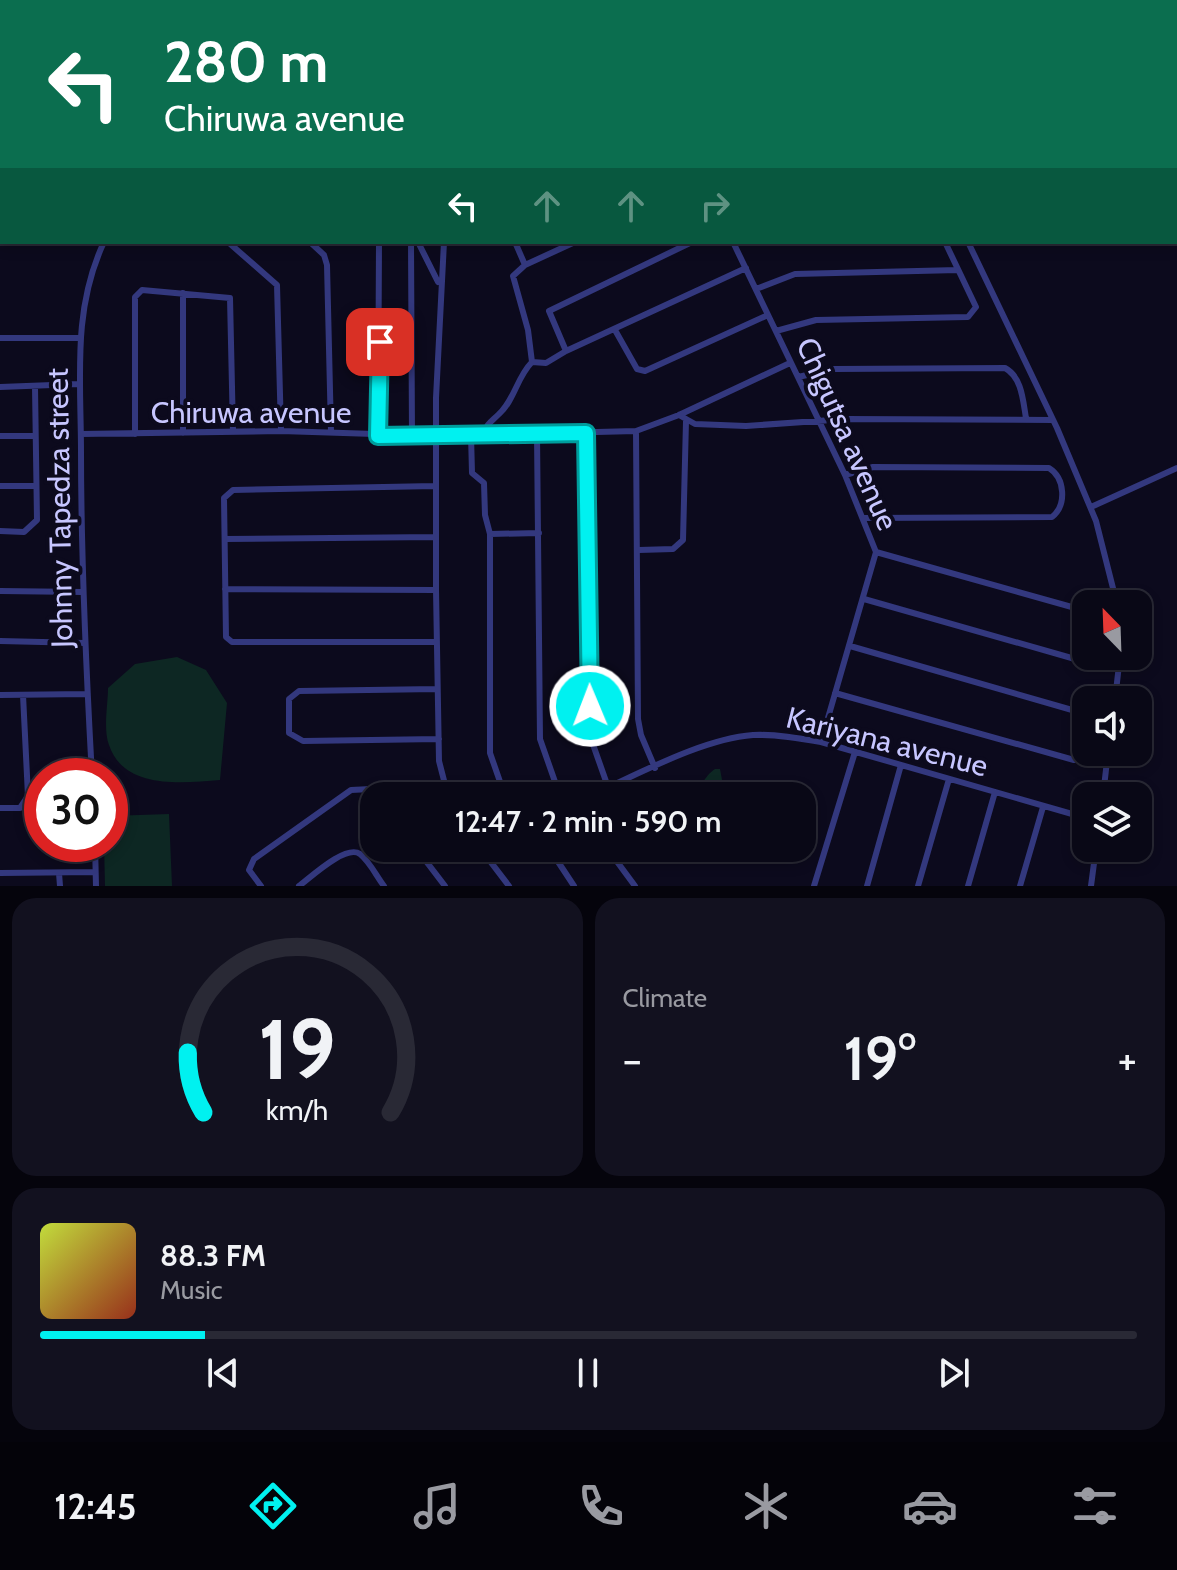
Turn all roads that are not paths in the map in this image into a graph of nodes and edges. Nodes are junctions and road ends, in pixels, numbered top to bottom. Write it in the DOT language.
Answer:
graph roads {
  1 [pos="103,244"];
  2 [pos="230,244"];
  3 [pos="312,244"];
  4 [pos="379,244"];
  5 [pos="411,244"];
  6 [pos="419,244"];
  7 [pos="444,244"];
  8 [pos="516,244"];
  9 [pos="571,244"];
  10 [pos="688,244"];
  11 [pos="736,244"];
  12 [pos="946,244"];
  13 [pos="969,244"];
  14 [pos="525,265"];
  15 [pos="746,268"];
  16 [pos="958,270"];
  17 [pos="439,286"];
  18 [pos="756,289"];
  19 [pos="183,293"];
  20 [pos="768,315"];
  21 [pos="615,330"];
  22 [pos="776,331"];
  23 [pos="0,338"];
  24 [pos="79,338"];
  25 [pos="566,351"];
  26 [pos="532,362"];
  27 [pos="790,363"];
  28 [pos="798,377"];
  29 [pos="79,384"];
  30 [pos="0,387"];
  31 [pos="35,387"];
  32 [pos="679,415"];
  33 [pos="1026,418"];
  34 [pos="1053,420"];
  35 [pos="686,421"];
  36 [pos="818,423"];
  37 [pos="281,431"];
  38 [pos="636,431"];
  39 [pos="233,432"];
  40 [pos="331,432"];
  41 [pos="183,433"];
  42 [pos="586,433"];
  43 [pos="81,434"];
  44 [pos="135,434"];
  45 [pos="537,434"];
  46 [pos="471,435"];
  47 [pos="483,435"];
  48 [pos="0,436"];
  49 [pos="35,436"];
  50 [pos="378,436"];
  51 [pos="412,436"];
  52 [pos="437,436"];
  53 [pos="1177,468"];
  54 [pos="845,475"];
  55 [pos="0,486"];
  56 [pos="35,486"];
  57 [pos="435,486"];
  58 [pos="1091,507"];
  59 [pos="865,518"];
  60 [pos="0,531"];
  61 [pos="539,533"];
  62 [pos="490,534"];
  63 [pos="436,537"];
  64 [pos="225,539"];
  65 [pos="639,550"];
  66 [pos="876,552"];
  67 [pos="225,589"];
  68 [pos="436,590"];
  69 [pos="1114,590"];
  70 [pos="0,591"];
  71 [pos="82,592"];
  72 [pos="864,599"];
  73 [pos="1072,607"];
  74 [pos="0,641"];
  75 [pos="437,642"];
  76 [pos="84,643"];
  77 [pos="850,646"];
  78 [pos="1072,653"];
  79 [pos="437,689"];
  80 [pos="835,693"];
  81 [pos="87,694"];
  82 [pos="0,695"];
  83 [pos="23,695"];
  84 [pos="1072,707"];
  85 [pos="439,739"];
  86 [pos="821,742"];
  87 [pos="855,752"];
  88 [pos="91,758"];
  89 [pos="1072,759"];
  90 [pos="901,765"];
  91 [pos="655,768"];
  92 [pos="949,779"];
  93 [pos="446,782"];
  94 [pos="500,782"];
  95 [pos="555,782"];
  96 [pos="606,782"];
  97 [pos="620,782"];
  98 [pos="360,790"];
  99 [pos="995,792"];
  100 [pos="1043,807"];
  101 [pos="0,808"];
  102 [pos="1072,814"];
  103 [pos="95,862"];
  104 [pos="427,862"];
  105 [pos="491,862"];
  106 [pos="558,862"];
  107 [pos="617,862"];
  108 [pos="1094,862"];
  109 [pos="95,872"];
  110 [pos="0,873"];
  111 [pos="59,873"];
  112 [pos="60,886"];
  113 [pos="96,886"];
  114 [pos="261,886"];
  115 [pos="299,886"];
  116 [pos="384,886"];
  117 [pos="445,886"];
  118 [pos="509,886"];
  119 [pos="574,886"];
  120 [pos="635,886"];
  121 [pos="814,886"];
  122 [pos="867,886"];
  123 [pos="918,886"];
  124 [pos="968,886"];
  125 [pos="1020,886"];
  126 [pos="1091,886"];
  1 -- 24 [label="street, Johnny Tapedza street"];
  2 -- 37 [label="street"];
  3 -- 40 [label="street"];
  4 -- 50 [label="street"];
  5 -- 51 [label="street"];
  6 -- 17 [label="street"];
  7 -- 17 [label="street"];
  8 -- 14 [label="street"];
  9 -- 14 [label="street"];
  10 -- 25 [label="street"];
  11 -- 15 [label="street, Chigutsa avenue"];
  12 -- 16 [label="street"];
  13 -- 34 [label="street"];
  14 -- 26 [label="street"];
  15 -- 18 [label="street, Chigutsa avenue"];
  15 -- 21 [label="street"];
  16 -- 18 [label="street"];
  16 -- 22 [label="street"];
  17 -- 52 [label="street"];
  18 -- 20 [label="street, Chigutsa avenue"];
  19 -- 39 [label="street"];
  19 -- 41 [label="street"];
  19 -- 44 [label="street"];
  20 -- 21 [label="street"];
  20 -- 22 [label="street, Chigutsa avenue"];
  21 -- 25 [label="street"];
  22 -- 27 [label="street, Chigutsa avenue"];
  23 -- 24 [label="street"];
  24 -- 29 [label="street, Johnny Tapedza street"];
  25 -- 26 [label="street"];
  26 -- 47 [label="street"];
  27 -- 28 [label="street, Chigutsa avenue"];
  27 -- 32 [label="street, Chiruwa avenue"];
  28 -- 33 [label="street"];
  28 -- 36 [label="street, Chigutsa avenue"];
  29 -- 31 [label="street"];
  29 -- 43 [label="street, Johnny Tapedza street"];
  30 -- 31 [label="street"];
  31 -- 49 [label="street"];
  32 -- 35 [label="street"];
  32 -- 38 [label="street, Chiruwa avenue"];
  33 -- 34 [label="street"];
  33 -- 36 [label="street"];
  34 -- 58 [label="street"];
  35 -- 36 [label="street"];
  35 -- 65 [label="street"];
  36 -- 54 [label="street, Chigutsa avenue"];
  37 -- 39 [label="street, Chiruwa avenue"];
  37 -- 40 [label="street, Chiruwa avenue"];
  38 -- 42 [label="street, Chiruwa avenue"];
  38 -- 65 [label="street"];
  39 -- 41 [label="street, Chiruwa avenue"];
  40 -- 50 [label="street, Chiruwa avenue"];
  41 -- 44 [label="street, Chiruwa avenue"];
  42 -- 45 [label="street, Chiruwa avenue"];
  42 -- 96 [label="street"];
  43 -- 44 [label="street, Chiruwa avenue"];
  43 -- 71 [label="street, Johnny Tapedza street"];
  45 -- 47 [label="street, Chiruwa avenue"];
  45 -- 61 [label="street"];
  46 -- 47 [label="street, Chiruwa avenue"];
  46 -- 52 [label="street, Chiruwa avenue"];
  46 -- 62 [label="street"];
  48 -- 49 [label="street"];
  49 -- 56 [label="street"];
  50 -- 51 [label="street, Chiruwa avenue"];
  51 -- 52 [label="street, Chiruwa avenue"];
  52 -- 57 [label="street"];
  53 -- 58 [label="street"];
  54 -- 59 [label="street, Chigutsa avenue"];
  54 -- 59 [label="street"];
  55 -- 56 [label="street"];
  56 -- 60 [label="street"];
  57 -- 63 [label="street"];
  57 -- 64 [label="street"];
  58 -- 69 [label="street"];
  59 -- 66 [label="street, Chigutsa avenue"];
  61 -- 62 [label="street"];
  61 -- 95 [label="street"];
  62 -- 94 [label="street"];
  63 -- 64 [label="street"];
  63 -- 68 [label="street"];
  64 -- 67 [label="street"];
  65 -- 91 [label="street"];
  66 -- 72 [label="street, Chigutsa avenue"];
  66 -- 73 [label="street"];
  67 -- 68 [label="street"];
  67 -- 75 [label="street"];
  68 -- 75 [label="street"];
  70 -- 71 [label="street"];
  71 -- 76 [label="street, Johnny Tapedza street"];
  72 -- 77 [label="street, Chigutsa avenue"];
  72 -- 78 [label="street"];
  74 -- 76 [label="street"];
  75 -- 79 [label="street"];
  76 -- 81 [label="street, Johnny Tapedza street"];
  77 -- 80 [label="street, Chigutsa avenue"];
  77 -- 84 [label="street"];
  79 -- 85 [label="street"];
  79 -- 85 [label="street"];
  80 -- 86 [label="street, Chigutsa avenue"];
  80 -- 89 [label="street"];
  81 -- 83 [label="street"];
  81 -- 88 [label="street, Johnny Tapedza street"];
  82 -- 83 [label="street"];
  83 -- 101 [label="street"];
  85 -- 93 [label="street"];
  86 -- 87 [label="street, Kariyana avenue"];
  86 -- 91 [label="street, Kariyana avenue"];
  87 -- 90 [label="street, Kariyana avenue"];
  87 -- 121 [label="street"];
  90 -- 92 [label="street, Kariyana avenue"];
  90 -- 122 [label="street"];
  91 -- 97 [label="street, Kariyana avenue"];
  92 -- 99 [label="street, Kariyana avenue"];
  92 -- 123 [label="street"];
  98 -- 114 [label="street"];
  99 -- 100 [label="street, Kariyana avenue"];
  99 -- 124 [label="street"];
  100 -- 102 [label="street, Kariyana avenue"];
  100 -- 125 [label="street"];
  103 -- 109 [label="street"];
  104 -- 117 [label="street"];
  105 -- 118 [label="street"];
  106 -- 119 [label="street"];
  107 -- 120 [label="street"];
  108 -- 126 [label="street"];
  109 -- 111 [label="street"];
  109 -- 113 [label="street"];
  110 -- 111 [label="street"];
  111 -- 112 [label="street"];
  115 -- 116 [label="street"];
}
